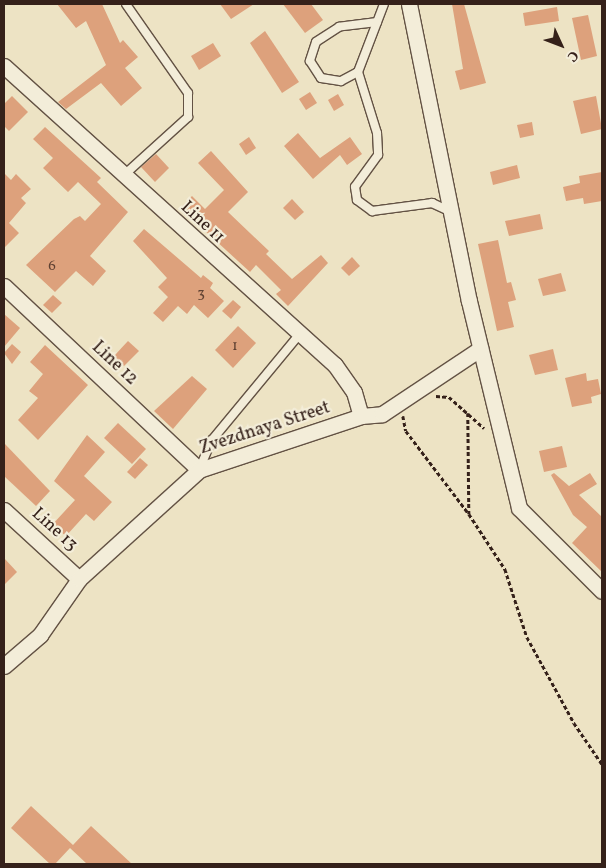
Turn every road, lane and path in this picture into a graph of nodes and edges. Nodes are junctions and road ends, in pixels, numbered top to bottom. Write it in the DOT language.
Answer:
graph roads {
  1 [pos="126,4"];
  2 [pos="384,4"];
  3 [pos="409,4"];
  4 [pos="377,22"];
  5 [pos="4,66"];
  6 [pos="358,72"];
  7 [pos="124,176"];
  8 [pos="451,213"];
  9 [pos="4,286"];
  10 [pos="298,336"];
  11 [pos="480,349"];
  12 [pos="413,393"];
  13 [pos="395,406"];
  14 [pos="468,413"];
  15 [pos="361,416"];
  16 [pos="486,430"];
  17 [pos="199,470"];
  18 [pos="4,510"];
  19 [pos="469,514"];
  20 [pos="79,579"];
  21 [pos="602,591"];
  22 [pos="4,666"];
  23 [pos="602,764"];
  1 -- 7 [label="lane"];
  2 -- 4 [label="lane"];
  3 -- 8 [label="street"];
  4 -- 6 [label="lane"];
  4 -- 6 [label="lane"];
  5 -- 7 [label="street, Line 11"];
  6 -- 8 [label="lane"];
  7 -- 10 [label="street, Line 11"];
  8 -- 11 [label="street"];
  9 -- 17 [label="street, Line 12"];
  10 -- 15 [label="street, Line 11"];
  10 -- 17 [label="lane"];
  11 -- 12 [label="street, Zvezdnaya Street"];
  11 -- 21 [label="street"];
  12 -- 13 [label="street, Zvezdnaya Street"];
  12 -- 14 [label="path"];
  13 -- 15 [label="street, Zvezdnaya Street"];
  13 -- 19 [label="path"];
  14 -- 16 [label="path"];
  14 -- 19 [label="path"];
  15 -- 17 [label="street, Zvezdnaya Street"];
  17 -- 20 [label="street, Zvezdnaya Street"];
  18 -- 20 [label="street, Line 13"];
  19 -- 23 [label="path"];
  20 -- 22 [label="street, Zvezdnaya Street"];
}
